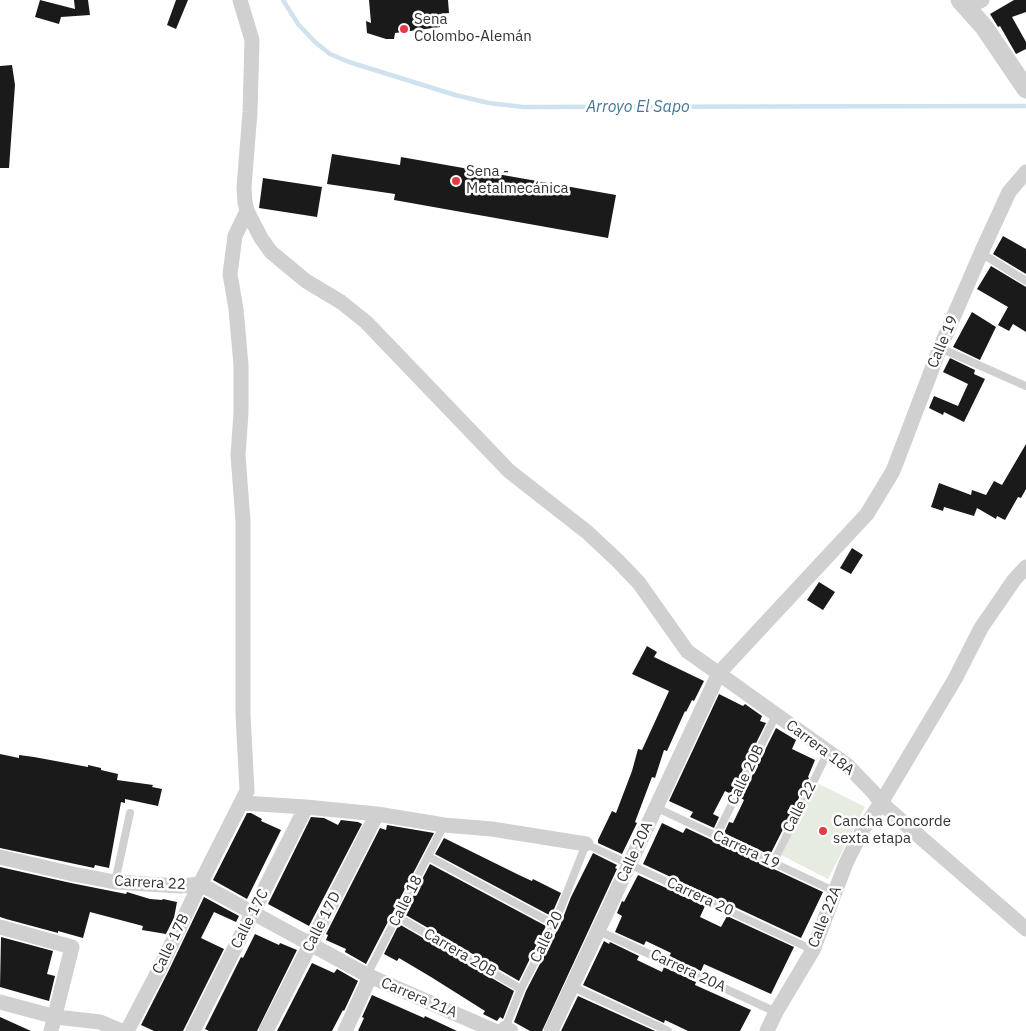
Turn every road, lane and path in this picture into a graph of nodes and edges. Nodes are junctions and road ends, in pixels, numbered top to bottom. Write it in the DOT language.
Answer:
graph roads {
  1 [pos="240,0"];
  2 [pos="970,2"];
  3 [pos="1020,72"];
  4 [pos="1026,89"];
  5 [pos="1026,172"];
  6 [pos="247,210"];
  7 [pos="981,252"];
  8 [pos="1026,281"];
  9 [pos="940,348"];
  10 [pos="1026,386"];
  11 [pos="1026,567"];
  12 [pos="719,673"];
  13 [pos="776,715"];
  14 [pos="828,752"];
  15 [pos="242,803"];
  16 [pos="881,803"];
  17 [pos="306,807"];
  18 [pos="655,807"];
  19 [pos="130,813"];
  20 [pos="377,814"];
  21 [pos="444,825"];
  22 [pos="716,836"];
  23 [pos="586,844"];
  24 [pos="0,856"];
  25 [pos="429,857"];
  26 [pos="772,863"];
  27 [pos="629,864"];
  28 [pos="115,882"];
  29 [pos="200,884"];
  30 [pos="836,892"];
  31 [pos="253,912"];
  32 [pos="398,917"];
  33 [pos="554,924"];
  34 [pos="0,927"];
  35 [pos="1026,929"];
  36 [pos="599,931"];
  37 [pos="310,945"];
  38 [pos="813,950"];
  39 [pos="369,976"];
  40 [pos="572,986"];
  41 [pos="521,989"];
  42 [pos="0,1002"];
  43 [pos="776,1012"];
  44 [pos="54,1024"];
  45 [pos="503,1030"];
  46 [pos="120,1031"];
  47 [pos="127,1031"];
  48 [pos="193,1031"];
  49 [pos="266,1031"];
  50 [pos="346,1031"];
  51 [pos="551,1031"];
  52 [pos="668,1031"];
  53 [pos="767,1031"];
  1 -- 6 [label="street"];
  2 -- 3 [label="street"];
  3 -- 4 [label="street"];
  5 -- 7 [label="street, Calle 19"];
  6 -- 12 [label="street, Carrera 18A"];
  6 -- 15 [label="street, Calle 17B"];
  7 -- 8 [label="lane"];
  7 -- 9 [label="street, Calle 19"];
  9 -- 10 [label="lane"];
  9 -- 12 [label="street, Calle 19"];
  11 -- 16 [label="street, Calle 22A"];
  12 -- 13 [label="street, Carrera 18A"];
  12 -- 18 [label="street, Calle 20A"];
  13 -- 14 [label="street, Carrera 18A"];
  13 -- 22 [label="lane, Calle 20B"];
  14 -- 16 [label="street, Carrera 18A"];
  14 -- 26 [label="lane, Calle 22"];
  15 -- 17 [label="street"];
  15 -- 29 [label="street, Calle 17B"];
  16 -- 30 [label="street, Calle 22A"];
  16 -- 35 [label="street, Carrera 18A"];
  17 -- 20 [label="street"];
  17 -- 31 [label="street, Calle 17C"];
  18 -- 22 [label="lane, Carrera 19"];
  18 -- 27 [label="street, Calle 20A"];
  19 -- 28 [label="lane"];
  20 -- 21 [label="street"];
  20 -- 37 [label="street, Calle 17D"];
  21 -- 23 [label="street"];
  21 -- 25 [label="lane, Calle 18"];
  22 -- 26 [label="lane, Carrera 19"];
  23 -- 27 [label="lane, Carrera 20"];
  23 -- 33 [label="lane, Calle 20"];
  24 -- 28 [label="street, Carrera 22"];
  25 -- 32 [label="lane, Calle 18"];
  25 -- 33 [label="lane"];
  26 -- 30 [label="lane, Carrera 19"];
  27 -- 36 [label="street, Calle 20A"];
  27 -- 38 [label="lane, Carrera 20"];
  28 -- 29 [label="street, Carrera 22"];
  29 -- 31 [label="street, Carrera 22"];
  29 -- 47 [label="street, Calle 17B"];
  30 -- 38 [label="street, Calle 22A"];
  31 -- 37 [label="street, Carrera 22"];
  31 -- 48 [label="street, Calle 17C"];
  32 -- 39 [label="lane, Calle 18"];
  32 -- 41 [label="lane, Carrera 20B"];
  33 -- 41 [label="lane, Calle 20"];
  34 -- 44 [label="street"];
  36 -- 40 [label="street, Calle 20A"];
  36 -- 43 [label="lane, Carrera 20A"];
  37 -- 39 [label="street, Carrera 22"];
  37 -- 49 [label="street, Calle 17D"];
  38 -- 43 [label="street, Calle 22A"];
  39 -- 45 [label="street, Carrera 21A"];
  39 -- 50 [label="street, Calle 18"];
  40 -- 51 [label="street, Calle 20A"];
  40 -- 52 [label="lane"];
  41 -- 45 [label="lane, Calle 20"];
  42 -- 44 [label="street"];
  43 -- 53 [label="street, Calle 22A"];
  44 -- 46 [label="street"];
}
